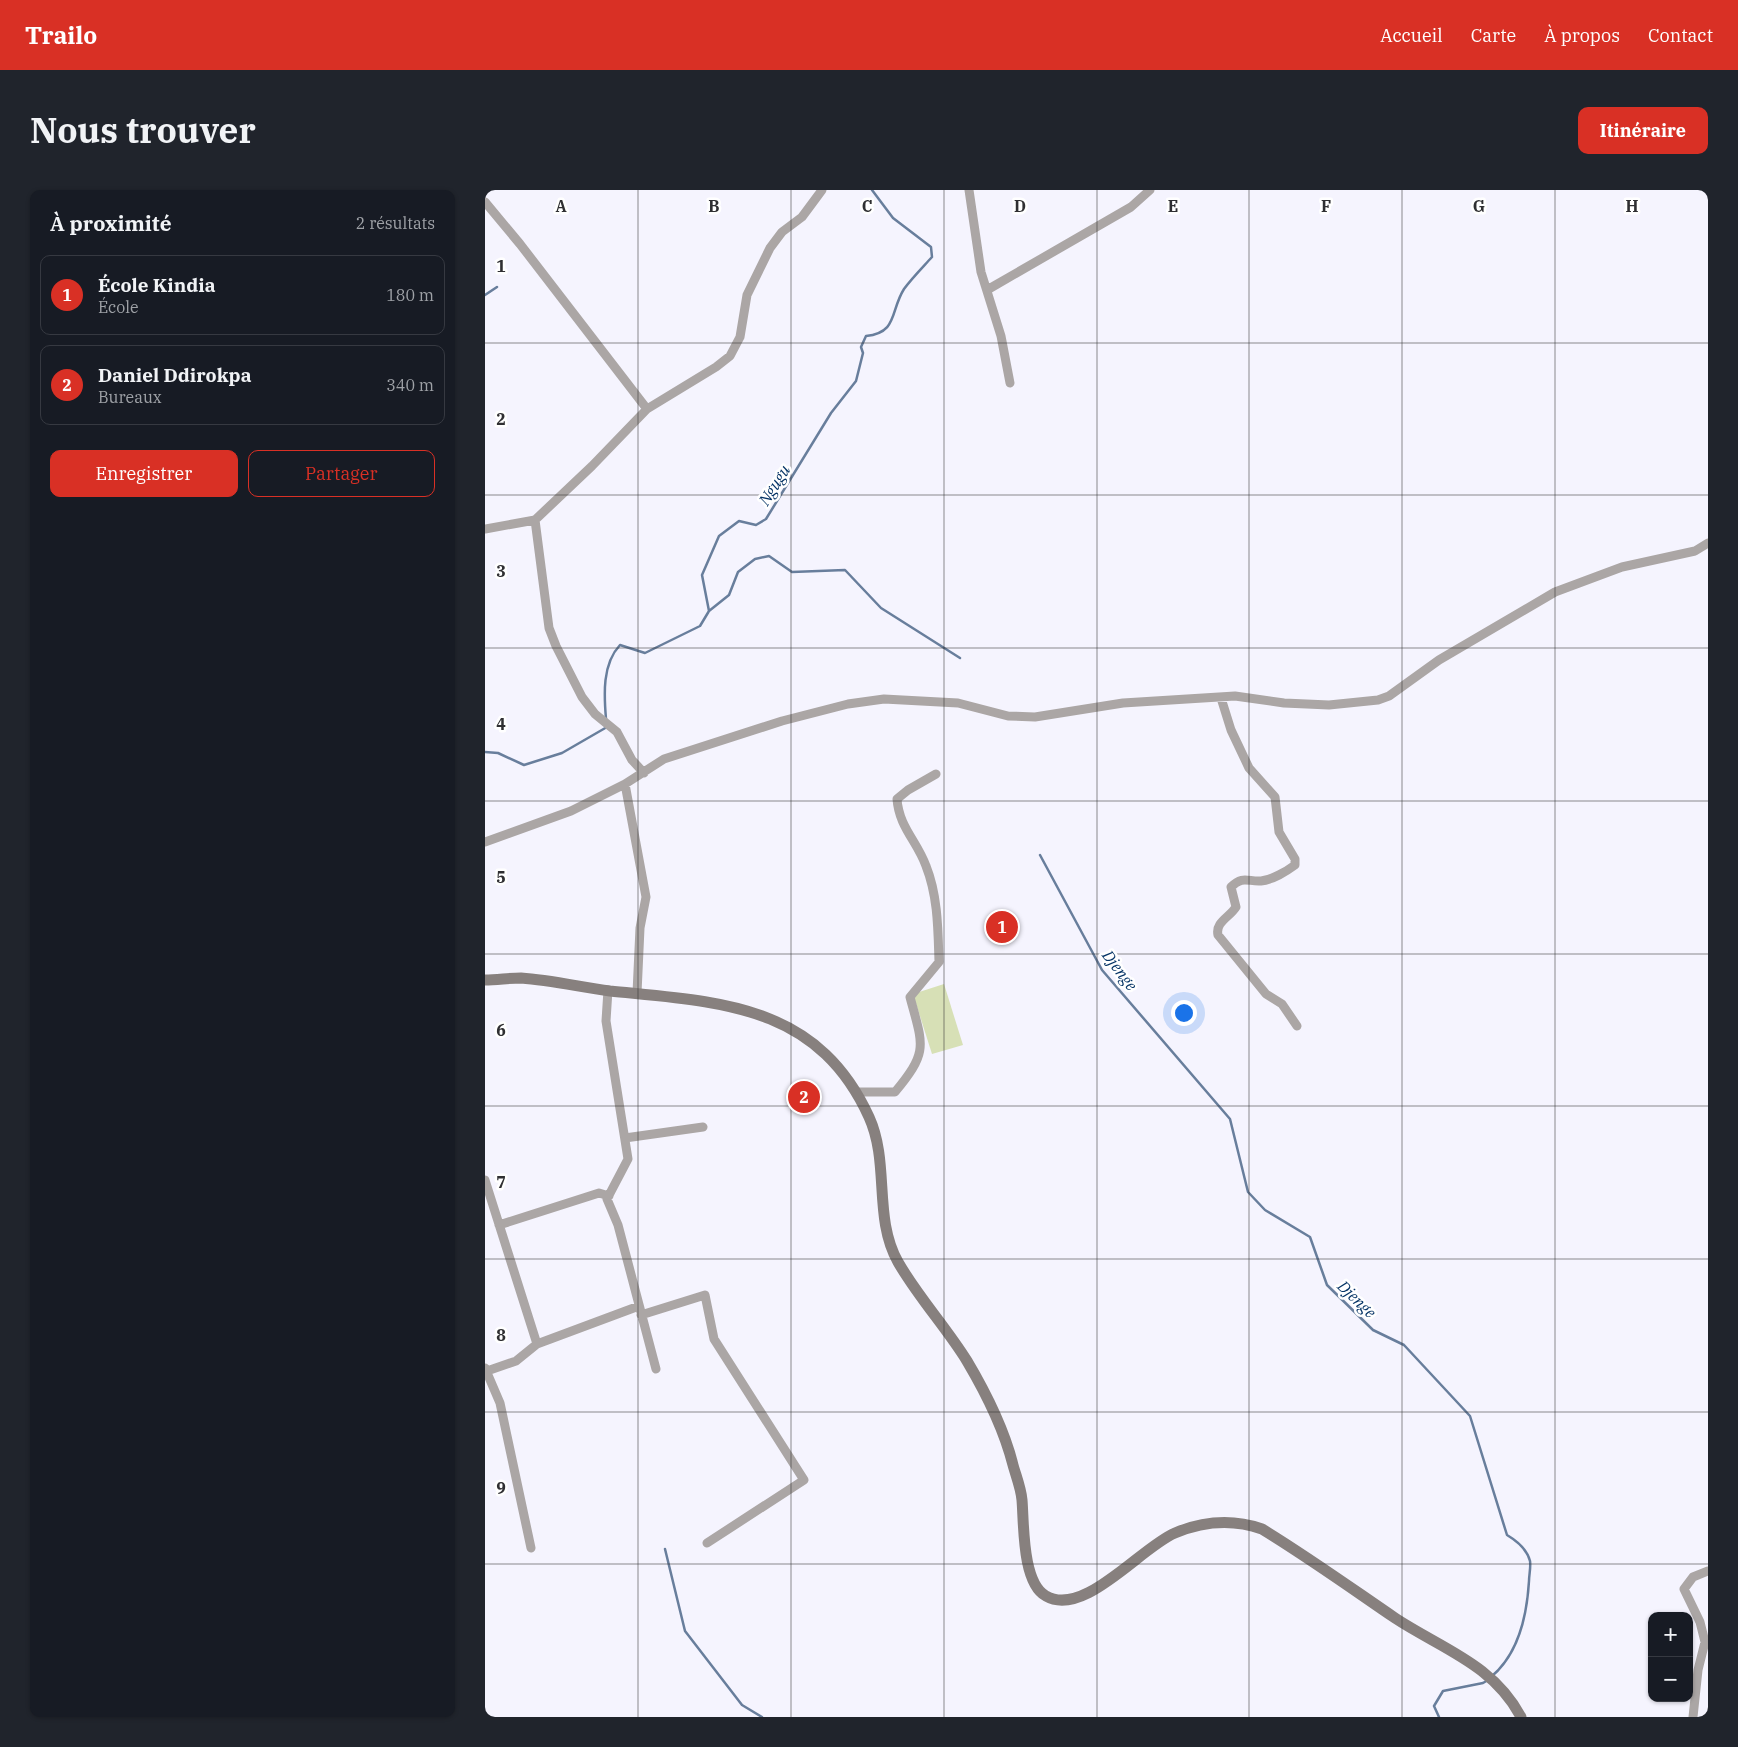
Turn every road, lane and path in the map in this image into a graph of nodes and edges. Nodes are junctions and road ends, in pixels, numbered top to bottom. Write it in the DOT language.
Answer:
graph roads {
  1 [pos="822,190"];
  2 [pos="969,190"];
  3 [pos="1150,190"];
  4 [pos="485,202"];
  5 [pos="987,290"];
  6 [pos="1010,383"];
  7 [pos="647,409"];
  8 [pos="535,520"];
  9 [pos="485,529"];
  10 [pos="1708,543"];
  11 [pos="1221,698"];
  12 [pos="644,774"];
  13 [pos="936,774"];
  14 [pos="625,784"];
  15 [pos="485,842"];
  16 [pos="485,980"];
  17 [pos="608,990"];
  18 [pos="637,993"];
  19 [pos="1297,1026"];
  20 [pos="856,1092"];
  21 [pos="703,1127"];
  22 [pos="625,1138"];
  23 [pos="485,1180"];
  24 [pos="609,1196"];
  25 [pos="499,1225"];
  26 [pos="640,1311"];
  27 [pos="537,1344"];
  28 [pos="656,1369"];
  29 [pos="486,1370"];
  30 [pos="707,1543"];
  31 [pos="531,1548"];
  32 [pos="1708,1571"];
  33 [pos="1521,1717"];
  34 [pos="1693,1717"];
  1 -- 7 [label="street"];
  2 -- 5 [label="street"];
  3 -- 5 [label="street"];
  4 -- 7 [label="street"];
  5 -- 6 [label="street"];
  7 -- 8 [label="street"];
  8 -- 9 [label="street"];
  8 -- 12 [label="street"];
  10 -- 11 [label="street"];
  11 -- 12 [label="street"];
  11 -- 19 [label="street"];
  12 -- 14 [label="street"];
  13 -- 20 [label="street"];
  14 -- 15 [label="street"];
  14 -- 18 [label="street"];
  16 -- 17 [label="main road"];
  17 -- 18 [label="main road"];
  17 -- 22 [label="street"];
  18 -- 20 [label="main road"];
  20 -- 33 [label="main road"];
  21 -- 22 [label="street"];
  22 -- 24 [label="street"];
  23 -- 25 [label="street"];
  24 -- 25 [label="street"];
  24 -- 26 [label="street"];
  25 -- 27 [label="street"];
  26 -- 27 [label="street"];
  26 -- 28 [label="street"];
  26 -- 30 [label="street"];
  27 -- 29 [label="street"];
  29 -- 31 [label="street"];
  32 -- 34 [label="street"];
}
